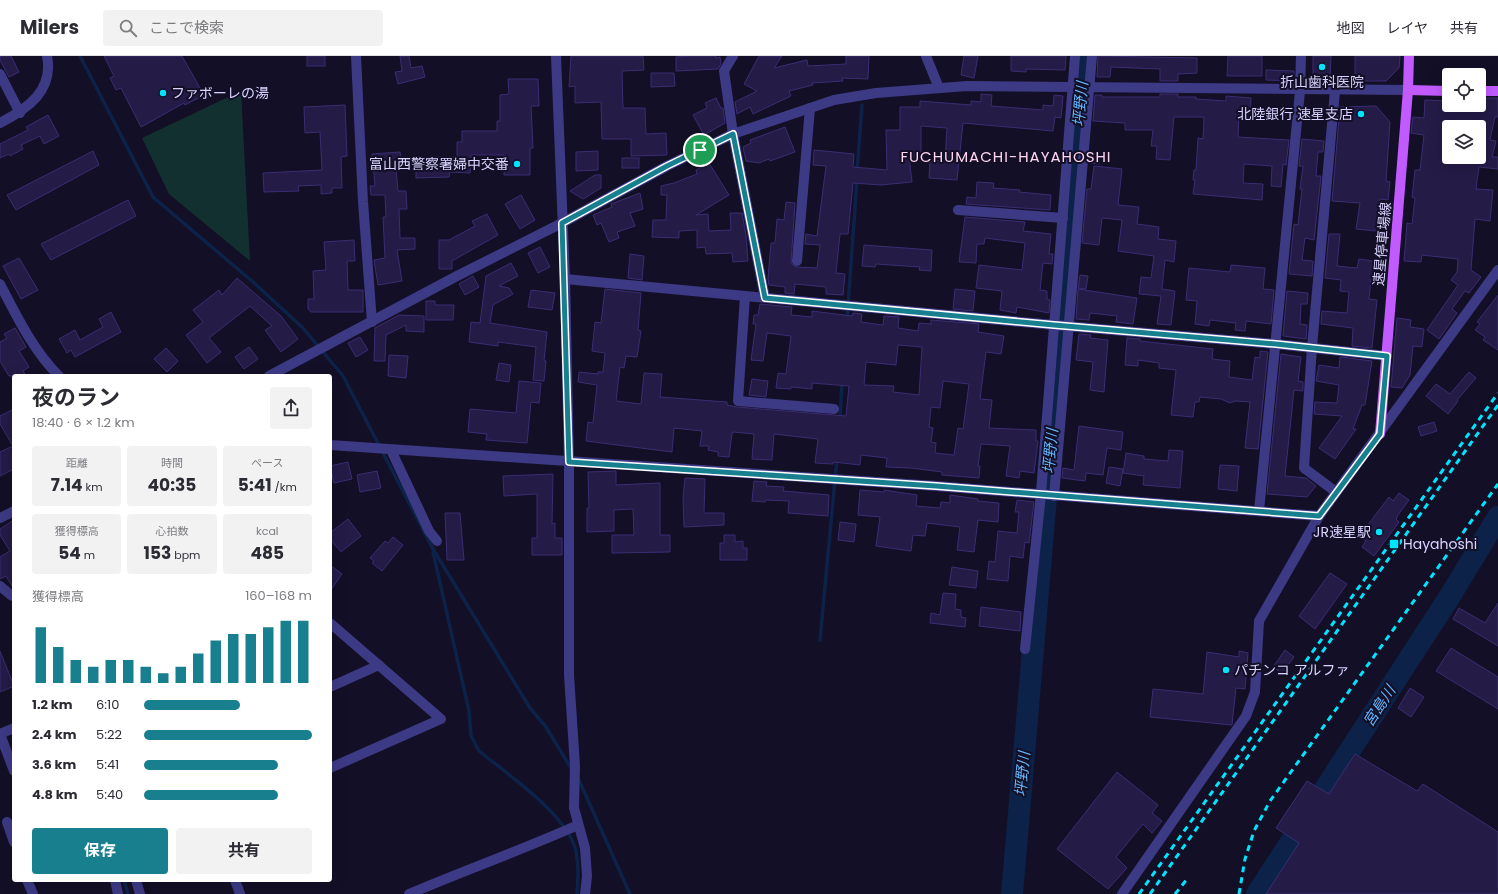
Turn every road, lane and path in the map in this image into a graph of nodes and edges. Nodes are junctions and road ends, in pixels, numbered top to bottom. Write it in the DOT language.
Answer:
graph roads {
  1 [pos="47,56"];
  2 [pos="356,56"];
  3 [pos="556,56"];
  4 [pos="733,56"];
  5 [pos="926,56"];
  6 [pos="1075,56"];
  7 [pos="1092,56"];
  8 [pos="1301,56"];
  9 [pos="1409,56"];
  10 [pos="0,74"];
  11 [pos="939,88"];
  12 [pos="1073,88"];
  13 [pos="1089,88"];
  14 [pos="1300,90"];
  15 [pos="1408,90"];
  16 [pos="1335,91"];
  17 [pos="1442,91"];
  18 [pos="1486,91"];
  19 [pos="1498,91"];
  20 [pos="810,108"];
  21 [pos="20,113"];
  22 [pos="0,123"];
  23 [pos="733,134"];
  24 [pos="958,210"];
  25 [pos="1063,218"];
  26 [pos="562,223"];
  27 [pos="797,261"];
  28 [pos="1498,270"];
  29 [pos="565,279"];
  30 [pos="0,284"];
  31 [pos="745,296"];
  32 [pos="765,298"];
  33 [pos="372,322"];
  34 [pos="1054,325"];
  35 [pos="1069,327"];
  36 [pos="1276,344"];
  37 [pos="1312,347"];
  38 [pos="1387,356"];
  39 [pos="58,374"];
  40 [pos="273,374"];
  41 [pos="834,409"];
  42 [pos="1380,434"];
  43 [pos="332,445"];
  44 [pos="388,450"];
  45 [pos="569,462"];
  46 [pos="1336,492"];
  47 [pos="1041,494"];
  48 [pos="1054,496"];
  49 [pos="1260,511"];
  50 [pos="12,512"];
  51 [pos="1319,516"];
  52 [pos="0,518"];
  53 [pos="438,541"];
  54 [pos="0,586"];
  55 [pos="12,596"];
  56 [pos="332,625"];
  57 [pos="1025,649"];
  58 [pos="380,665"];
  59 [pos="332,686"];
  60 [pos="12,729"];
  61 [pos="0,734"];
  62 [pos="12,767"];
  63 [pos="332,767"];
  64 [pos="7,822"];
  65 [pos="578,825"];
  66 [pos="12,836"];
  67 [pos="28,882"];
  68 [pos="115,882"];
  69 [pos="137,882"];
  70 [pos="235,882"];
  71 [pos="237,893"];
  72 [pos="33,894"];
  73 [pos="118,894"];
  74 [pos="140,894"];
  75 [pos="409,894"];
  76 [pos="585,894"];
  77 [pos="1122,894"];
  1 -- 21 [label="street"];
  2 -- 33 [label="street"];
  3 -- 26 [label="street"];
  4 -- 23 [label="street"];
  5 -- 11 [label="street"];
  6 -- 12 [label="street"];
  7 -- 13 [label="street"];
  8 -- 14 [label="street"];
  9 -- 15 [label="main road, 速星停車場線"];
  10 -- 21 [label="street"];
  11 -- 12 [label="street"];
  11 -- 20 [label="street"];
  12 -- 13 [label="street"];
  12 -- 25 [label="street"];
  13 -- 14 [label="street"];
  13 -- 35 [label="street"];
  14 -- 16 [label="street"];
  14 -- 36 [label="street"];
  15 -- 16 [label="street"];
  15 -- 17 [label="main road"];
  15 -- 38 [label="main road, 速星停車場線"];
  16 -- 37 [label="street"];
  18 -- 19 [label="main road"];
  20 -- 23 [label="street"];
  20 -- 27 [label="street"];
  21 -- 22 [label="street"];
  23 -- 26 [label="street"];
  23 -- 32 [label="street"];
  24 -- 25 [label="street"];
  25 -- 34 [label="street"];
  26 -- 29 [label="street"];
  26 -- 33 [label="street"];
  28 -- 42 [label="street"];
  29 -- 31 [label="street"];
  29 -- 45 [label="street"];
  30 -- 39 [label="street"];
  31 -- 32 [label="street"];
  31 -- 41 [label="street"];
  32 -- 34 [label="street"];
  33 -- 40 [label="street"];
  34 -- 35 [label="street"];
  34 -- 47 [label="street"];
  35 -- 36 [label="street"];
  35 -- 48 [label="street"];
  36 -- 37 [label="street"];
  36 -- 49 [label="street"];
  37 -- 38 [label="street"];
  37 -- 46 [label="street"];
  38 -- 42 [label="main road, 速星停車場線"];
  42 -- 46 [label="street"];
  43 -- 44 [label="street"];
  44 -- 45 [label="street"];
  44 -- 53 [label="street"];
  45 -- 47 [label="street"];
  45 -- 65 [label="street"];
  46 -- 51 [label="street"];
  47 -- 48 [label="street"];
  47 -- 57 [label="street"];
  48 -- 49 [label="street"];
  49 -- 51 [label="street"];
  50 -- 52 [label="street"];
  51 -- 77 [label="street"];
  54 -- 55 [label="street"];
  56 -- 58 [label="street"];
  58 -- 59 [label="street"];
  58 -- 63 [label="street"];
  60 -- 61 [label="street"];
  61 -- 62 [label="street"];
  64 -- 66 [label="street"];
  65 -- 75 [label="street"];
  65 -- 76 [label="street"];
  67 -- 72 [label="street"];
  68 -- 73 [label="street"];
  69 -- 74 [label="street"];
  70 -- 71 [label="street"];
}
